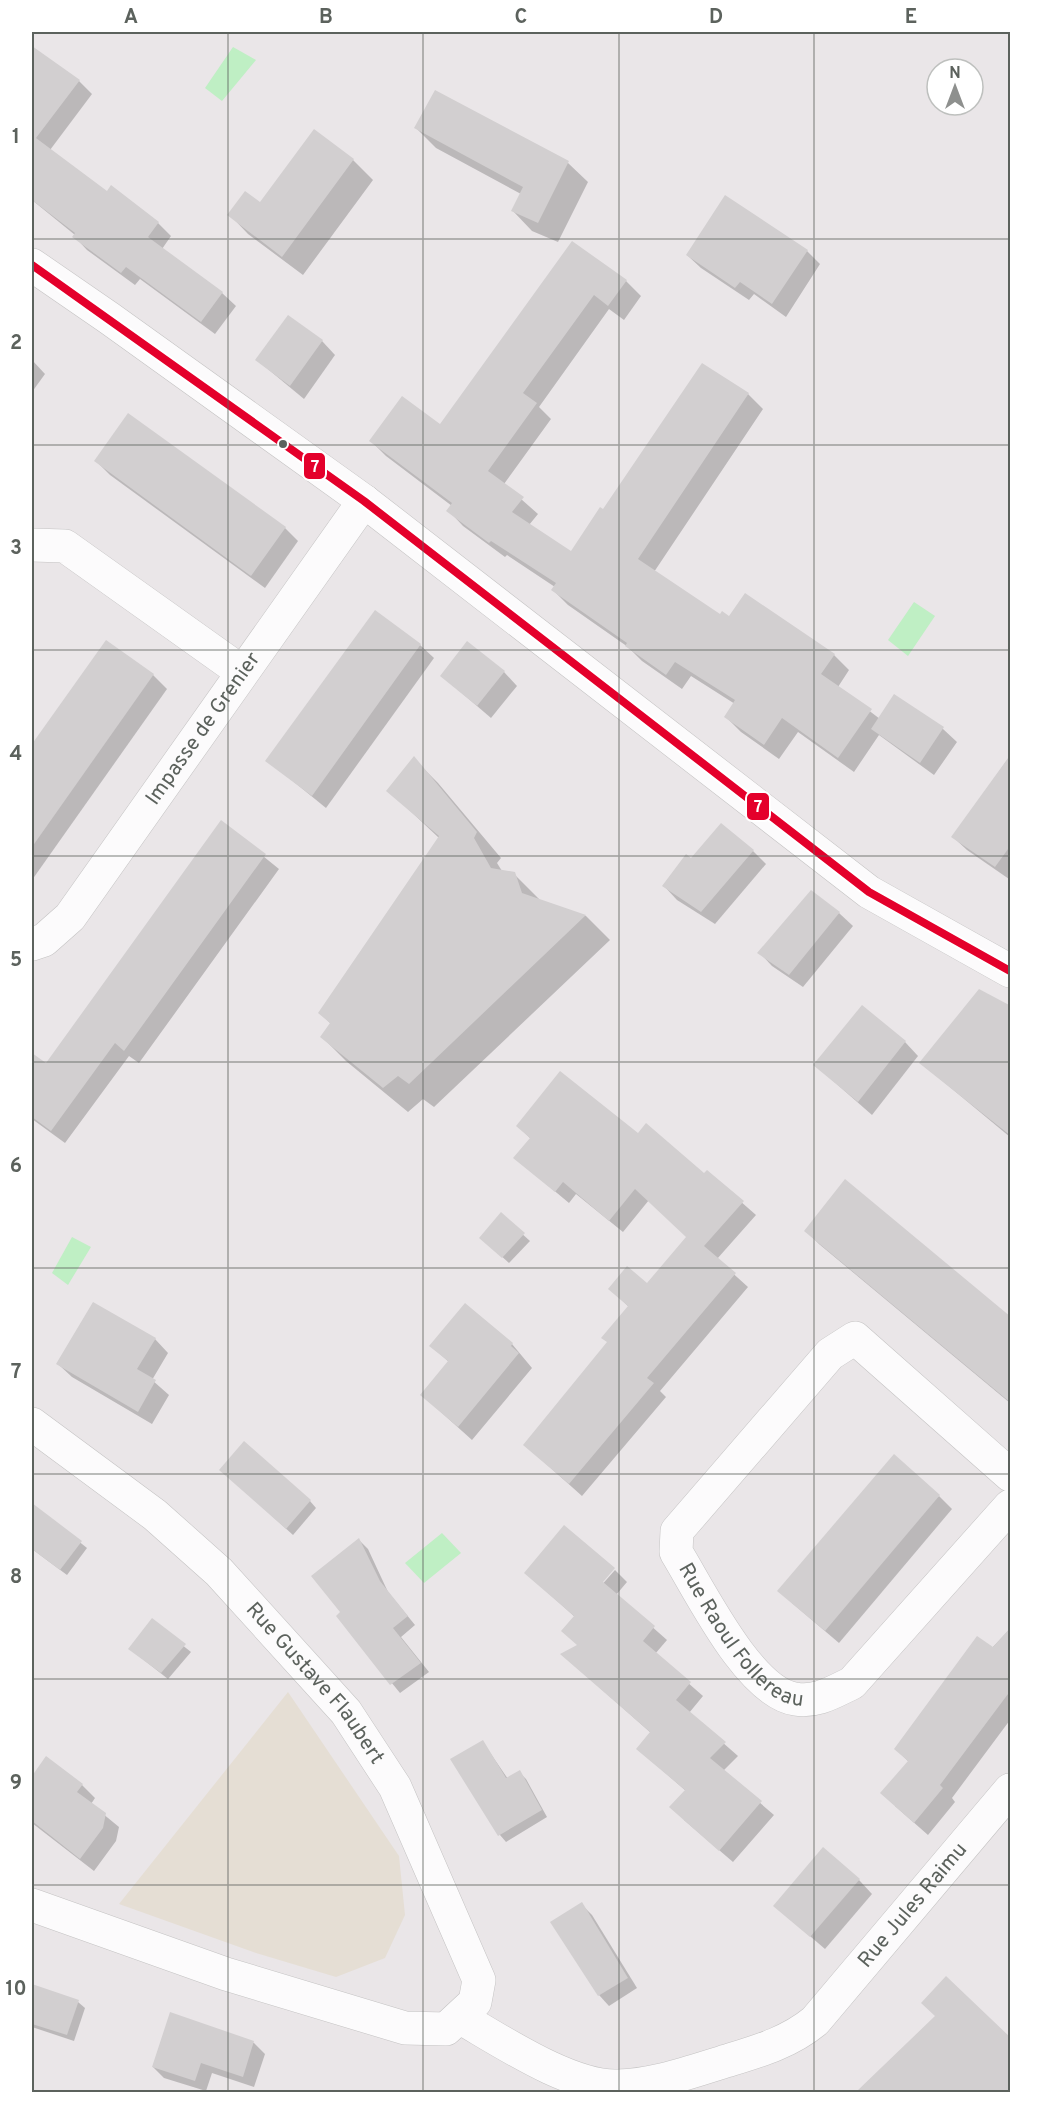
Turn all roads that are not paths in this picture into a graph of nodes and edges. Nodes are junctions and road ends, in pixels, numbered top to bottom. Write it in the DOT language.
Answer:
graph roads {
  1 [pos="32,265"];
  2 [pos="364,501"];
  3 [pos="32,545"];
  4 [pos="243,672"];
  5 [pos="32,944"];
  6 [pos="1011,970"];
  7 [pos="32,1424"];
  8 [pos="1011,1475"];
  9 [pos="1011,1506"];
  10 [pos="1011,1790"];
  11 [pos="32,1905"];
  12 [pos="461,2018"];
  1 -- 2 [label="street"];
  2 -- 4 [label="street, Impasse de Grenier"];
  2 -- 6 [label="street"];
  3 -- 4 [label="street"];
  4 -- 5 [label="street, Impasse de Grenier"];
  7 -- 12 [label="street, Rue Gustave Flaubert"];
  8 -- 9 [label="street, Rue Raoul Follereau"];
  10 -- 12 [label="street, Rue Jules Raimu"];
  11 -- 12 [label="street"];
}
